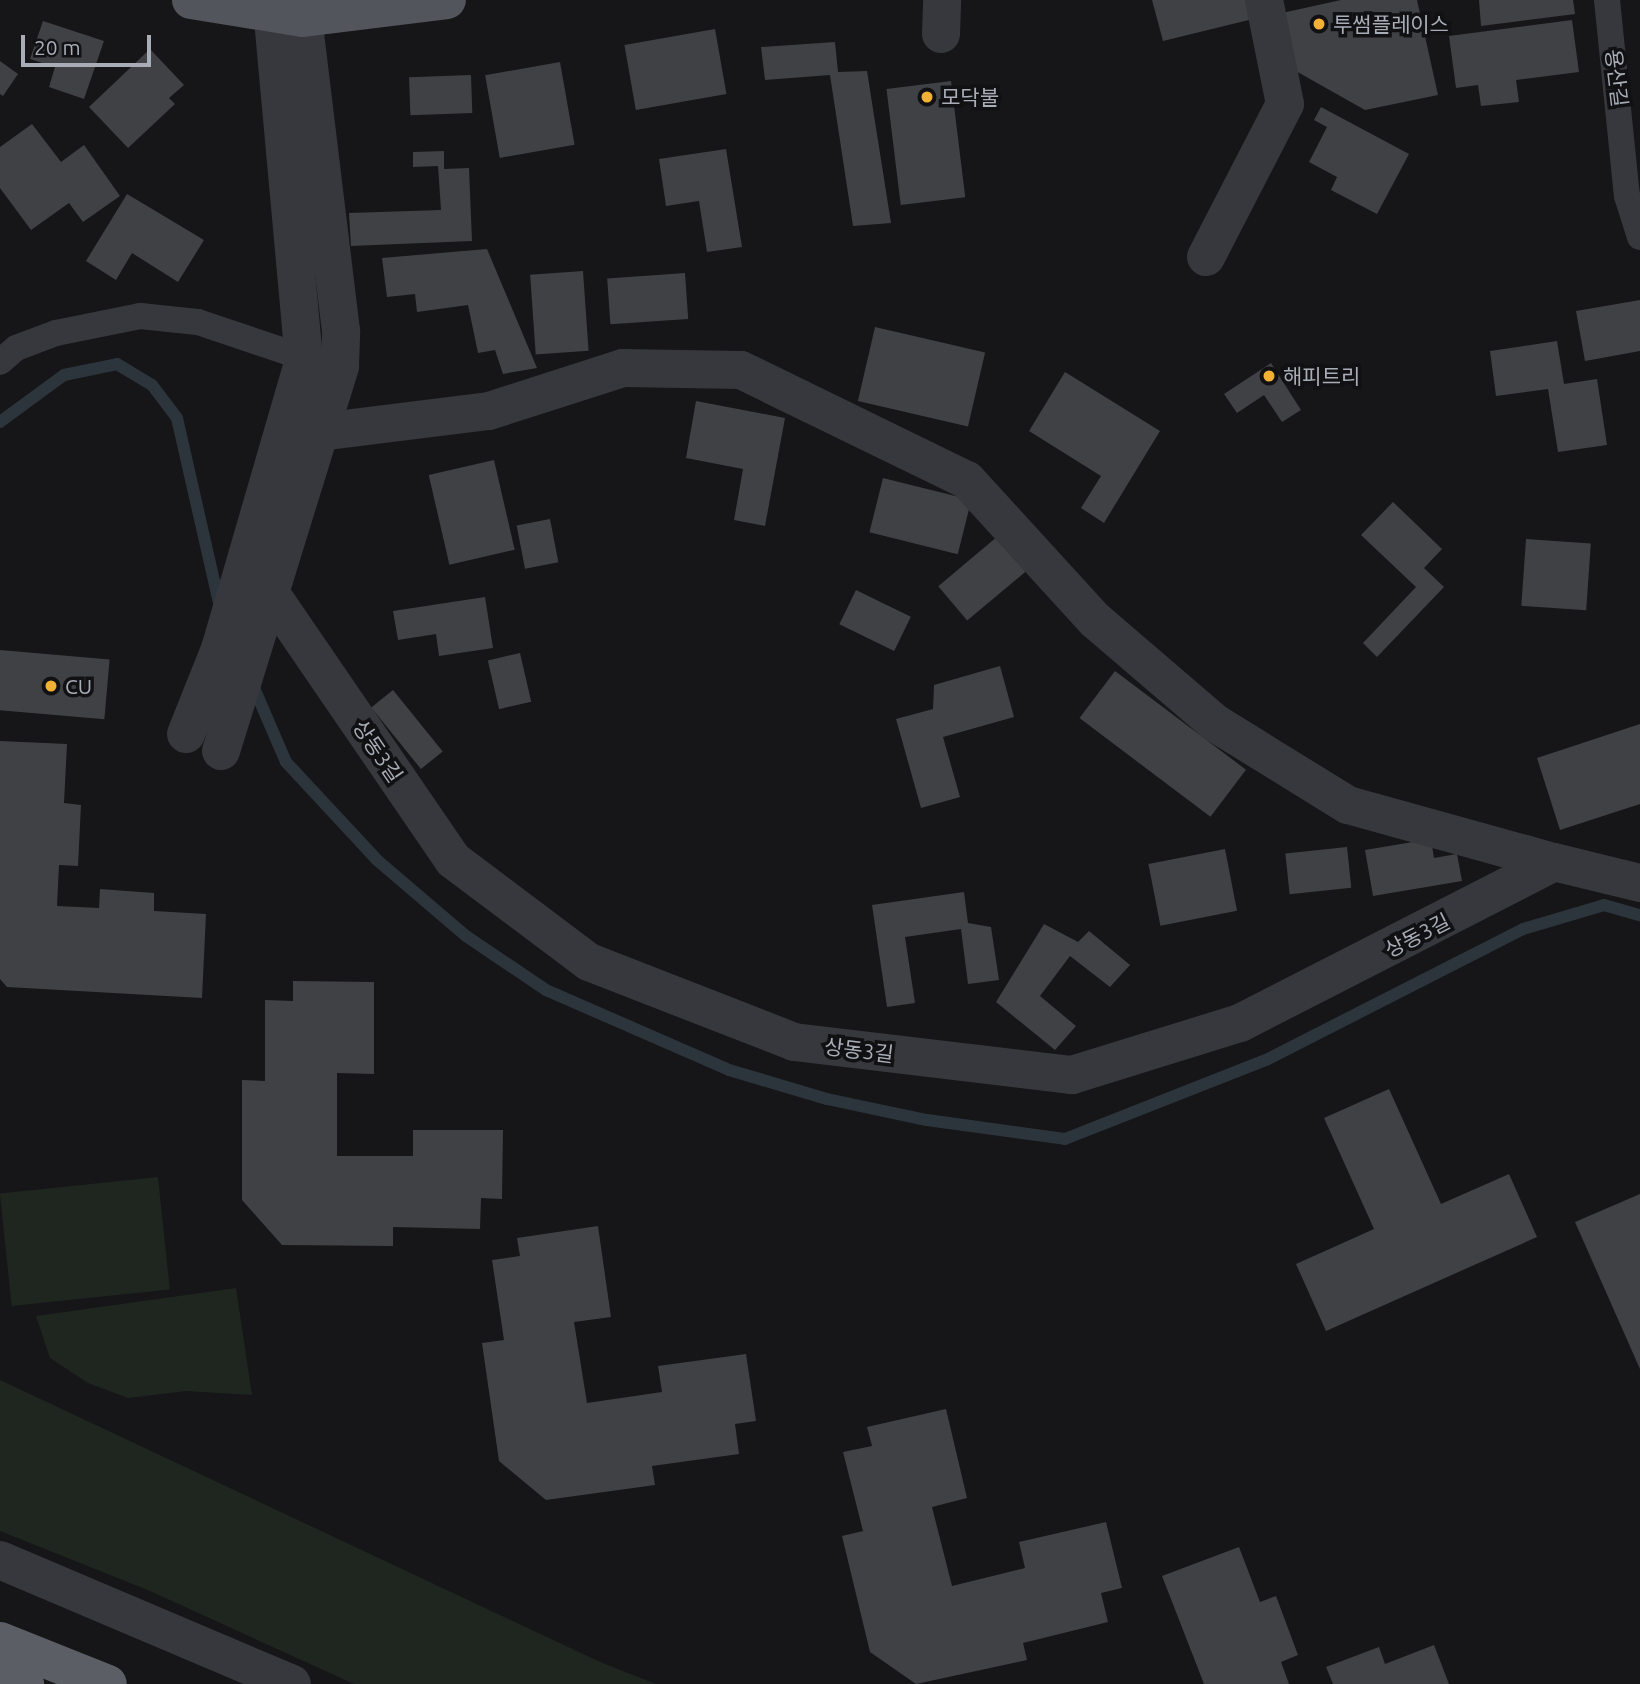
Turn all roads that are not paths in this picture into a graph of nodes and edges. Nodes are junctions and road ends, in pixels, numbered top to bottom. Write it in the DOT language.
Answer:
graph roads {
  1 [pos="191,0"];
  2 [pos="447,0"];
  3 [pos="1264,0"];
  4 [pos="1607,0"];
  5 [pos="287,8"];
  6 [pos="1640,237"];
  7 [pos="1206,257"];
  8 [pos="0,362"];
  9 [pos="322,363"];
  10 [pos="302,431"];
  11 [pos="253,597"];
  12 [pos="237,648"];
  13 [pos="186,734"];
  14 [pos="220,751"];
  15 [pos="1554,862"];
  16 [pos="1640,883"];
  17 [pos="0,1560"];
  18 [pos="0,1641"];
  19 [pos="0,1672"];
  20 [pos="25,1684"];
  21 [pos="108,1684"];
  22 [pos="292,1684"];
  1 -- 5 [label="main road"];
  2 -- 5 [label="main road"];
  3 -- 7 [label="street"];
  4 -- 6 [label="lane, 용산길"];
  5 -- 9 [label="street"];
  8 -- 9 [label="lane"];
  9 -- 10 [label="street"];
  10 -- 11 [label="street"];
  10 -- 11 [label="street"];
  10 -- 15 [label="street"];
  11 -- 12 [label="street"];
  11 -- 15 [label="street, 상동3길"];
  12 -- 13 [label="street"];
  12 -- 14 [label="street"];
  15 -- 16 [label="street"];
  17 -- 22 [label="street"];
  18 -- 21 [label="highway"];
  19 -- 20 [label="highway"];
}
